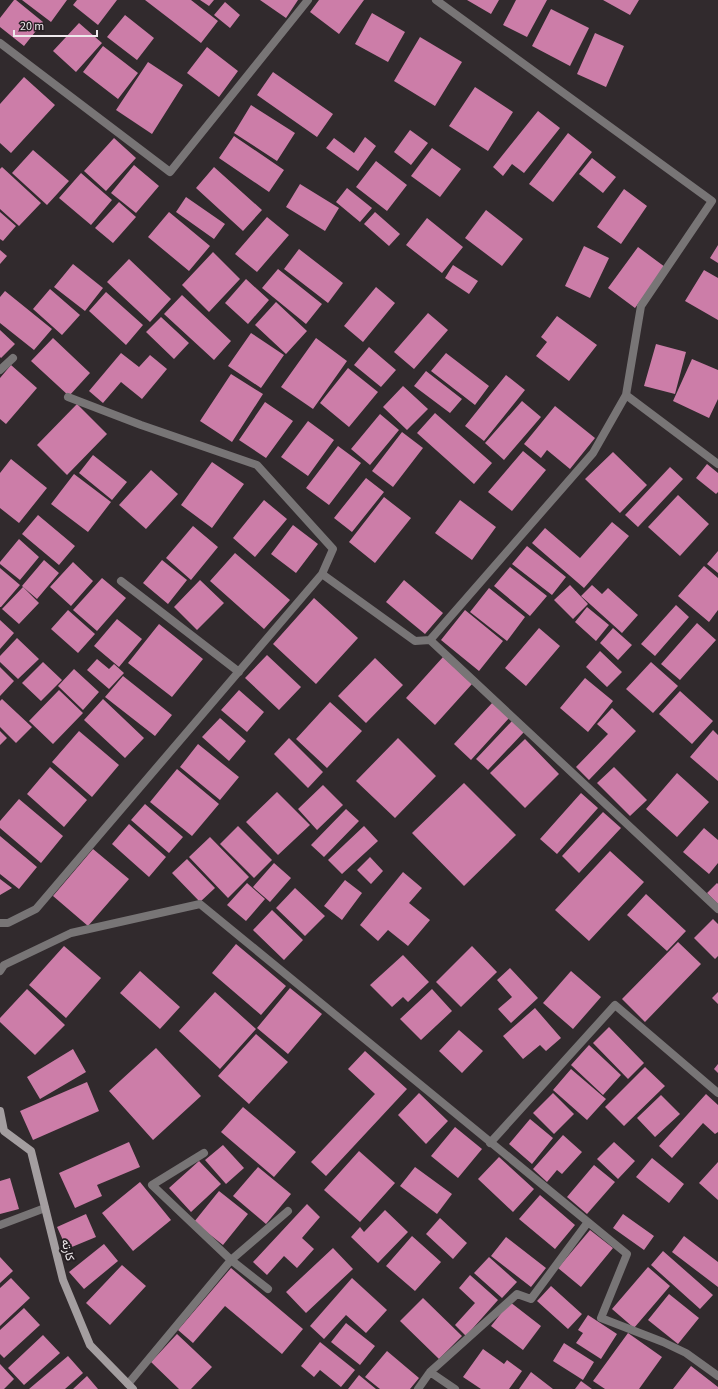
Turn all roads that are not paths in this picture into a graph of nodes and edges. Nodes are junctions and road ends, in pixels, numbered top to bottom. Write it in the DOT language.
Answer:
graph roads {
  1 [pos="308,0"];
  2 [pos="436,0"];
  3 [pos="0,43"];
  4 [pos="13,358"];
  5 [pos="0,370"];
  6 [pos="626,395"];
  7 [pos="68,397"];
  8 [pos="718,464"];
  9 [pos="322,574"];
  10 [pos="121,581"];
  11 [pos="430,640"];
  12 [pos="239,672"];
  13 [pos="718,910"];
  14 [pos="0,923"];
  15 [pos="0,971"];
  16 [pos="718,1094"];
  17 [pos="0,1111"];
  18 [pos="490,1143"];
  19 [pos="204,1153"];
  20 [pos="45,1208"];
  21 [pos="288,1211"];
  22 [pos="588,1222"];
  23 [pos="0,1225"];
  24 [pos="231,1260"];
  25 [pos="268,1289"];
  26 [pos="430,1372"];
  27 [pos="718,1376"];
  28 [pos="131,1386"];
  29 [pos="418,1389"];
  30 [pos="455,1389"];
  1 -- 3 [label="street"];
  2 -- 6 [label="street"];
  4 -- 5 [label="street"];
  6 -- 8 [label="street"];
  6 -- 11 [label="street"];
  7 -- 9 [label="street"];
  9 -- 11 [label="street"];
  9 -- 12 [label="street"];
  10 -- 12 [label="street"];
  11 -- 13 [label="street"];
  12 -- 14 [label="street"];
  15 -- 18 [label="street"];
  16 -- 18 [label="street"];
  17 -- 20 [label="street, کارته"];
  18 -- 22 [label="street"];
  19 -- 24 [label="street"];
  20 -- 23 [label="street"];
  20 -- 28 [label="street, کارته"];
  21 -- 24 [label="street"];
  22 -- 26 [label="street"];
  22 -- 27 [label="street"];
  24 -- 25 [label="street"];
  24 -- 28 [label="street"];
  26 -- 29 [label="street"];
  26 -- 30 [label="street"];
}
